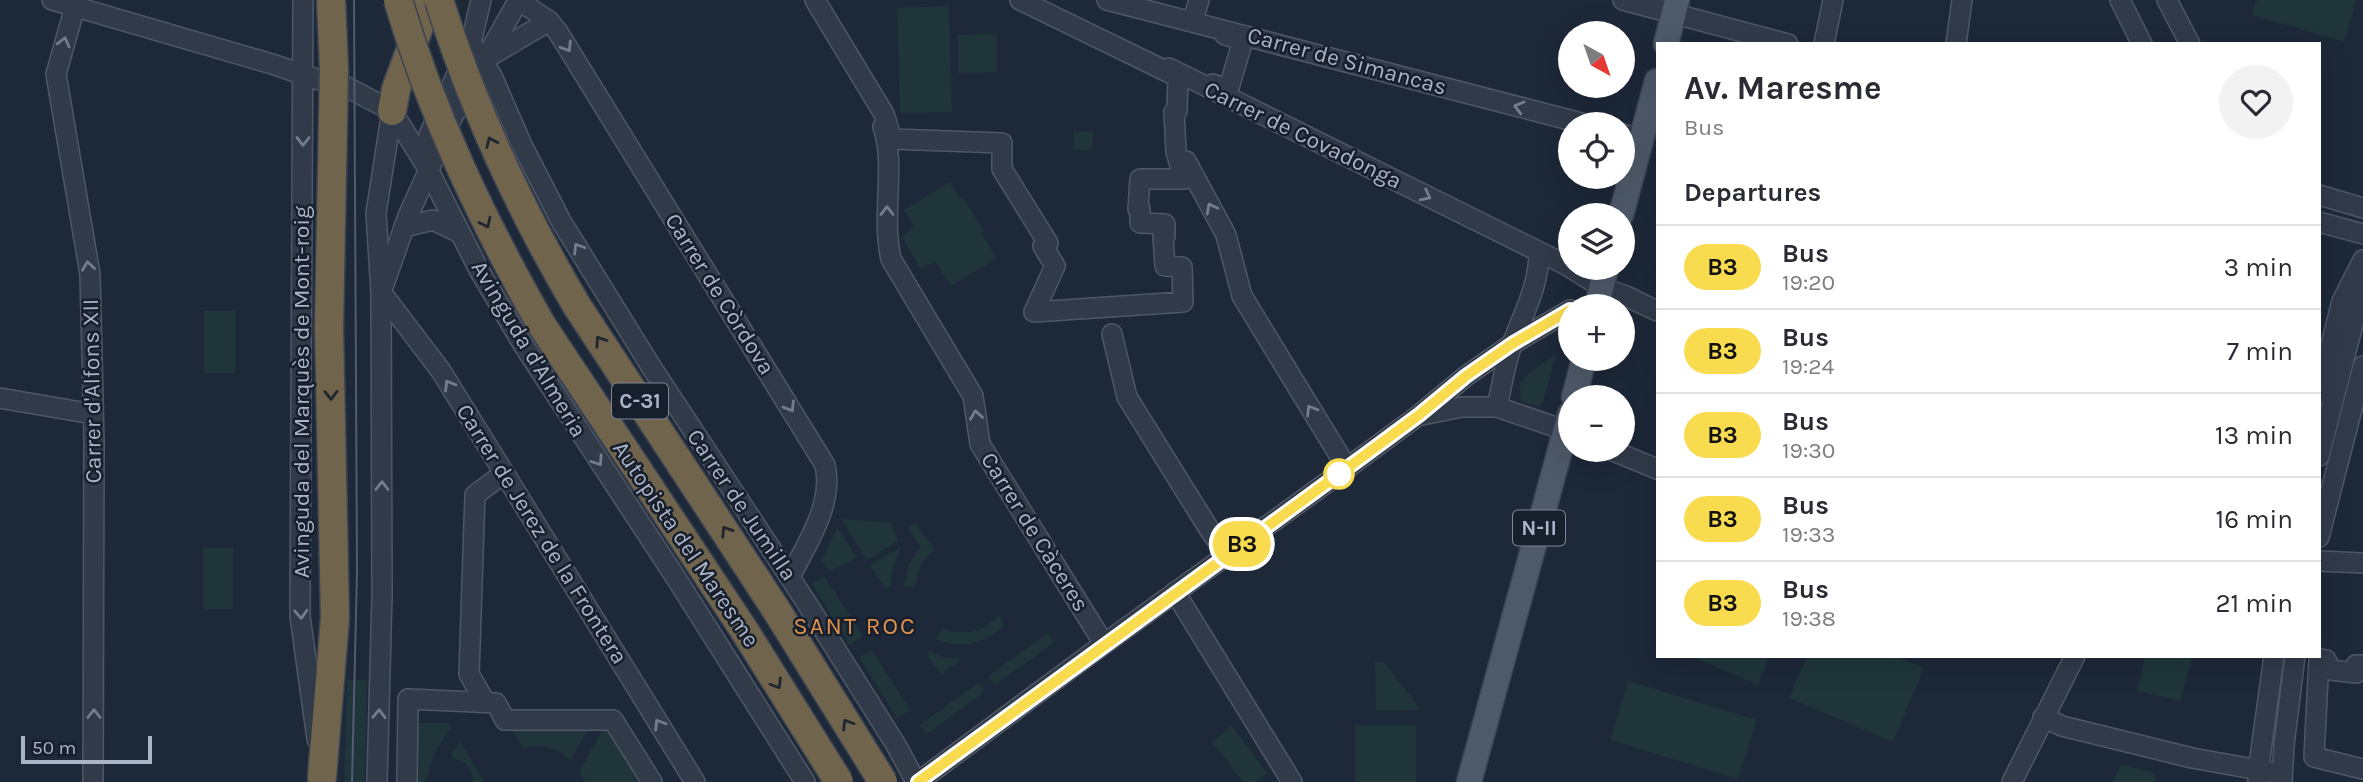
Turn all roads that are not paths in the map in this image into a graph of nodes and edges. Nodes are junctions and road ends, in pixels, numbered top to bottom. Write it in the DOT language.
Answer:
graph roads {
  1 [pos="52,0"];
  2 [pos="303,0"];
  3 [pos="331,0"];
  4 [pos="398,0"];
  5 [pos="429,0"];
  6 [pos="439,0"];
  7 [pos="481,0"];
  8 [pos="518,0"];
  9 [pos="807,0"];
  10 [pos="815,0"];
  11 [pos="1020,0"];
  12 [pos="1037,0"];
  13 [pos="1047,0"];
  14 [pos="1096,0"];
  15 [pos="1107,0"];
  16 [pos="1199,0"];
  17 [pos="1623,0"];
  18 [pos="1833,0"];
  19 [pos="1962,0"];
  20 [pos="2120,0"];
  21 [pos="2167,0"];
  22 [pos="76,3"];
  23 [pos="1675,7"];
  24 [pos="1193,20"];
  25 [pos="549,21"];
  26 [pos="1666,42"];
  27 [pos="1782,42"];
  28 [pos="1824,42"];
  29 [pos="1956,42"];
  30 [pos="2142,42"];
  31 [pos="2189,42"];
  32 [pos="471,43"];
  33 [pos="484,60"];
  34 [pos="311,76"];
  35 [pos="1185,76"];
  36 [pos="1656,83"];
  37 [pos="343,85"];
  38 [pos="392,111"];
  39 [pos="1558,117"];
  40 [pos="1635,130"];
  41 [pos="428,169"];
  42 [pos="2321,196"];
  43 [pos="2363,208"];
  44 [pos="2321,223"];
  45 [pos="404,227"];
  46 [pos="460,233"];
  47 [pos="2363,234"];
  48 [pos="1539,252"];
  49 [pos="2363,260"];
  50 [pos="1558,262"];
  51 [pos="1601,287"];
  52 [pos="381,292"];
  53 [pos="2363,292"];
  54 [pos="1656,311"];
  55 [pos="1558,317"];
  56 [pos="1112,334"];
  57 [pos="1512,344"];
  58 [pos="2363,366"];
  59 [pos="2321,385"];
  60 [pos="0,398"];
  61 [pos="1497,407"];
  62 [pos="93,414"];
  63 [pos="1419,415"];
  64 [pos="1558,422"];
  65 [pos="2355,435"];
  66 [pos="2321,448"];
  67 [pos="1635,460"];
  68 [pos="1558,461"];
  69 [pos="1347,468"];
  70 [pos="1656,469"];
  71 [pos="495,480"];
  72 [pos="2321,531"];
  73 [pos="1227,554"];
  74 [pos="2321,561"];
  75 [pos="2363,563"];
  76 [pos="790,577"];
  77 [pos="1175,592"];
  78 [pos="1104,644"];
  79 [pos="2073,658"];
  80 [pos="2274,658"];
  81 [pos="2295,658"];
  82 [pos="2363,666"];
  83 [pos="485,702"];
  84 [pos="2043,717"];
  85 [pos="2363,769"];
  86 [pos="2258,777"];
  87 [pos="2282,778"];
  88 [pos="322,780"];
  89 [pos="93,782"];
  90 [pos="377,782"];
  91 [pos="407,782"];
  92 [pos="652,782"];
  93 [pos="695,782"];
  94 [pos="805,782"];
  95 [pos="839,782"];
  96 [pos="883,782"];
  97 [pos="917,782"];
  98 [pos="1292,782"];
  99 [pos="1469,782"];
  100 [pos="2012,782"];
  1 -- 22 [label="street"];
  2 -- 34 [label="street, Avinguda del Marquès de Mont-roig"];
  3 -- 88 [label="highway, one-way, bridge"];
  4 -- 95 [label="highway, Autopista del Maresme / C-31, one-way, bridge"];
  5 -- 38 [label="highway"];
  96 -- 6 [label="highway, Autopista del Maresme / C-31, one-way, bridge"];
  7 -- 32 [label="street"];
  8 -- 25 [label="street, Carrer de Còrdova"];
  8 -- 33 [label="street"];
  78 -- 9 [label="street, Carrer de Càceres, one-way"];
  10 -- 11 [label="street"];
  12 -- 35 [label="street, Carrer de Covadonga"];
  13 -- 14 [label="street"];
  15 -- 24 [label="street, Carrer de Simancas"];
  16 -- 24 [label="street"];
  17 -- 23 [label="street"];
  18 -- 28 [label="street"];
  19 -- 29 [label="street"];
  20 -- 30 [label="street"];
  21 -- 31 [label="street"];
  22 -- 34 [label="street"];
  62 -- 22 [label="street, Carrer d'Alfons XII, one-way"];
  23 -- 26 [label="main road"];
  23 -- 27 [label="street"];
  39 -- 24 [label="street, Carrer de Simancas, one-way"];
  25 -- 33 [label="street"];
  25 -- 76 [label="street, Carrer de Còrdova, one-way"];
  32 -- 33 [label="street, Carrer de Jumilla"];
  32 -- 41 [label="street"];
  33 -- 41 [label="street"];
  76 -- 33 [label="street, Carrer de Jumilla, one-way"];
  34 -- 88 [label="street, Avinguda del Marquès de Mont-roig, one-way"];
  35 -- 48 [label="street, Carrer de Covadonga, one-way"];
  69 -- 35 [label="street, one-way"];
  36 -- 40 [label="main road"];
  37 -- 38 [label="street"];
  38 -- 41 [label="street, Avinguda d'Almeria"];
  38 -- 52 [label="street"];
  41 -- 45 [label="street"];
  41 -- 46 [label="street, Avinguda d'Almeria"];
  42 -- 43 [label="street"];
  44 -- 47 [label="street"];
  45 -- 46 [label="street"];
  45 -- 52 [label="street"];
  46 -- 94 [label="street, Avinguda d'Almeria, one-way"];
  48 -- 50 [label="street, Carrer de Covadonga"];
  48 -- 57 [label="street"];
  49 -- 59 [label="street"];
  51 -- 54 [label="street, Carrer de Covadonga"];
  90 -- 52 [label="street, one-way"];
  93 -- 52 [label="street, Carrer de Jerez de la Frontera, one-way"];
  53 -- 66 [label="street"];
  55 -- 57 [label="street"];
  56 -- 73 [label="street"];
  57 -- 61 [label="street"];
  57 -- 63 [label="street"];
  58 -- 65 [label="street"];
  60 -- 62 [label="street"];
  61 -- 63 [label="street"];
  61 -- 64 [label="street"];
  89 -- 62 [label="street, Carrer d'Alfons XII, one-way"];
  63 -- 69 [label="street"];
  65 -- 72 [label="street"];
  67 -- 70 [label="street"];
  68 -- 99 [label="main road, N-II"];
  69 -- 73 [label="street"];
  71 -- 83 [label="street"];
  73 -- 77 [label="street"];
  74 -- 75 [label="street"];
  76 -- 97 [label="street, Carrer de Jumilla"];
  77 -- 78 [label="street"];
  77 -- 98 [label="street"];
  78 -- 97 [label="street"];
  79 -- 84 [label="street"];
  80 -- 86 [label="street"];
  81 -- 87 [label="street"];
  82 -- 85 [label="street"];
  83 -- 91 [label="street"];
  83 -- 92 [label="street"];
  84 -- 86 [label="street"];
  84 -- 100 [label="street"];
  86 -- 87 [label="street"];
}
